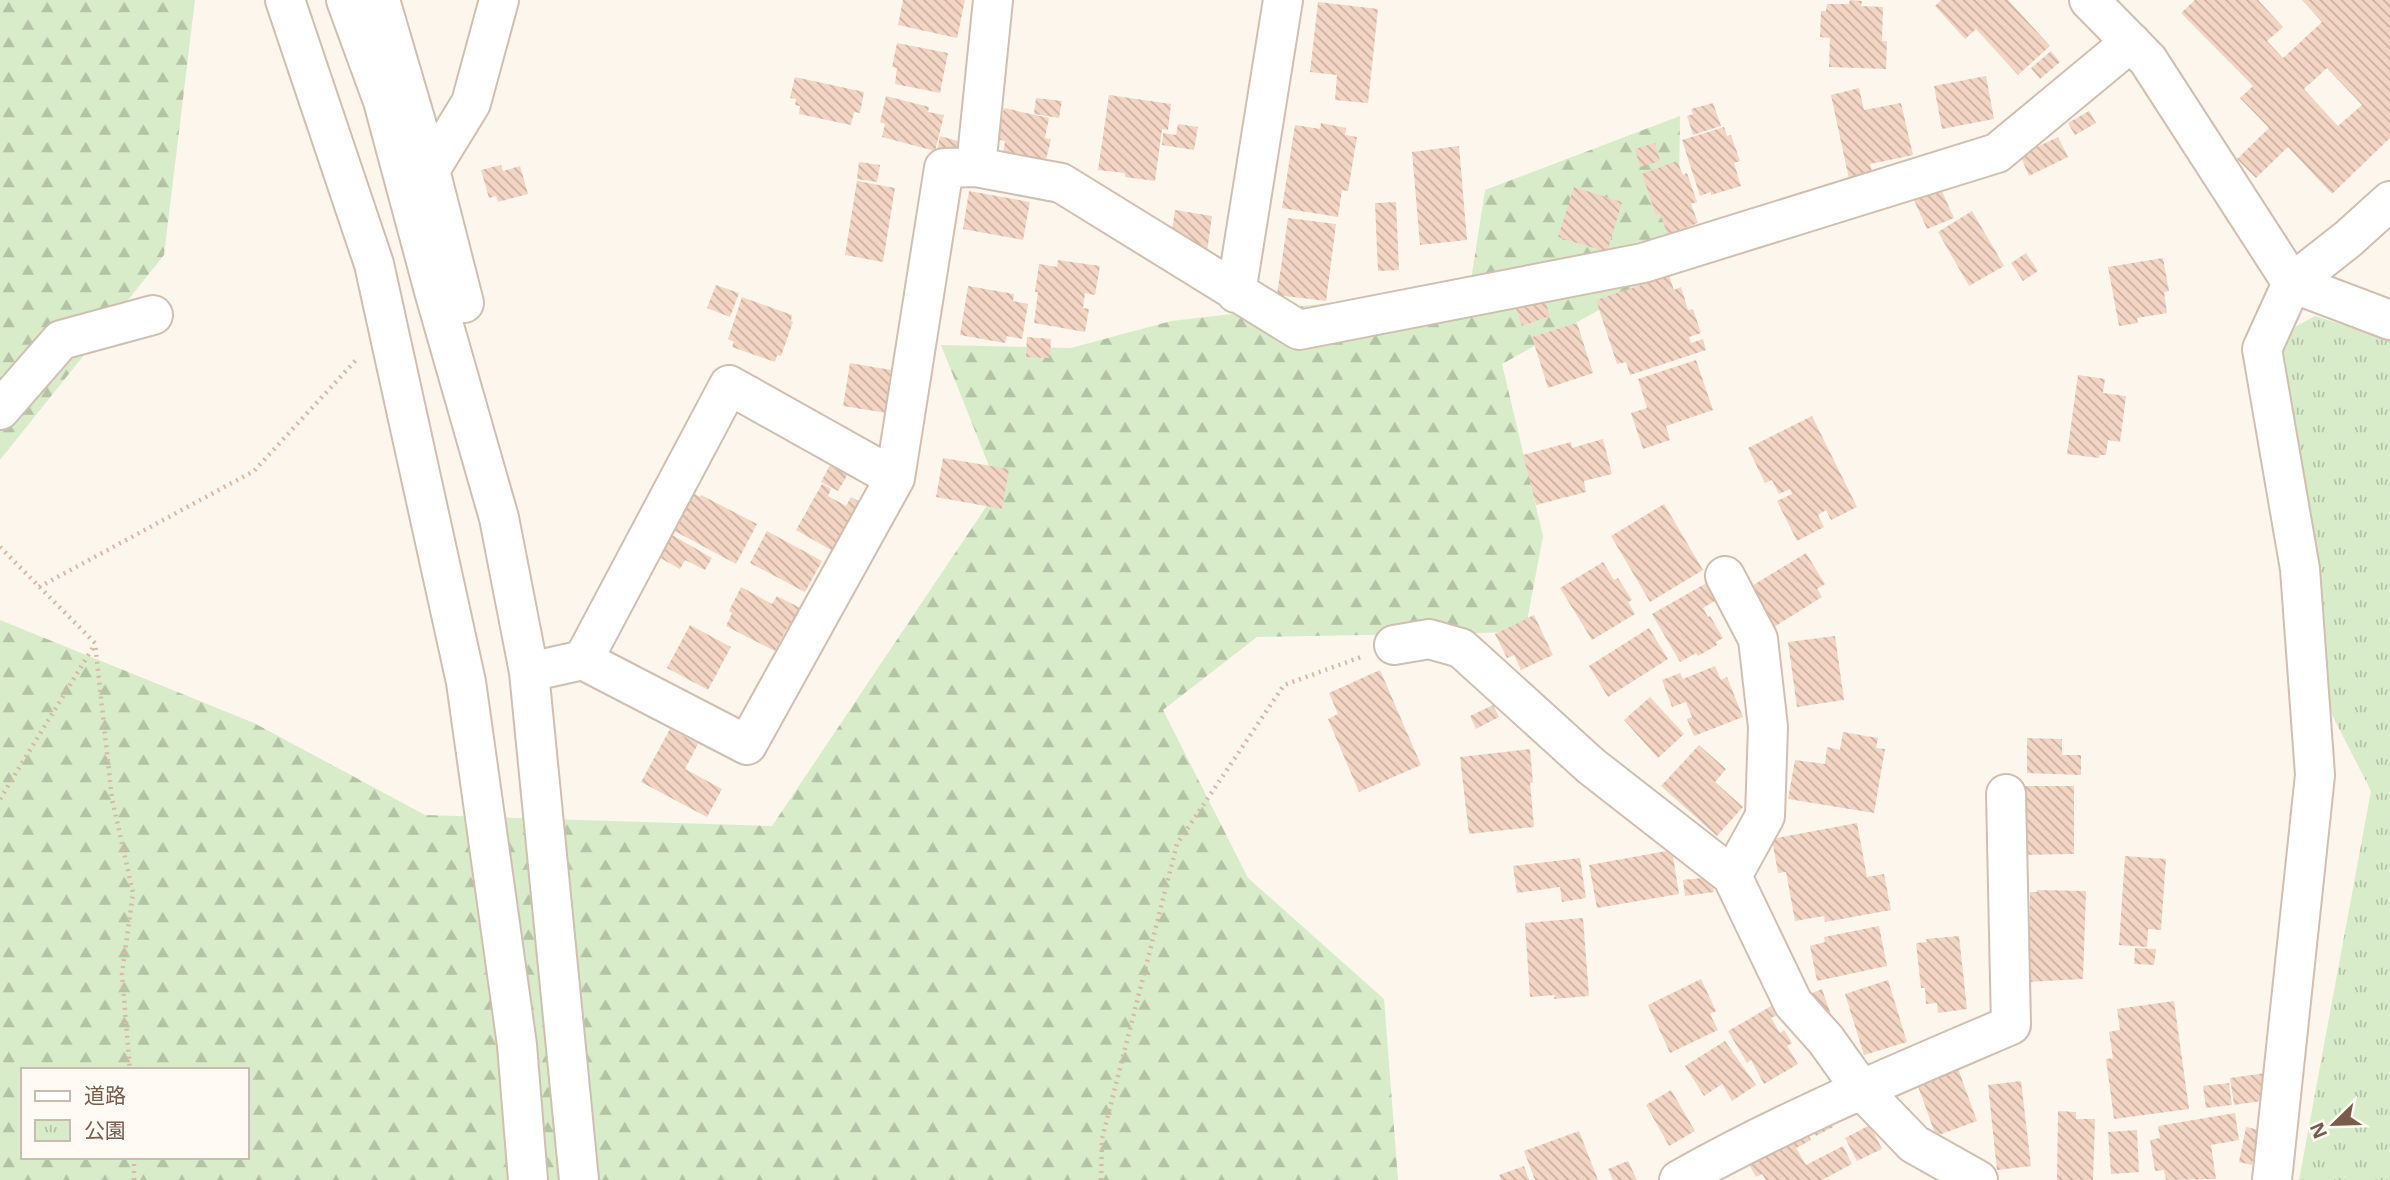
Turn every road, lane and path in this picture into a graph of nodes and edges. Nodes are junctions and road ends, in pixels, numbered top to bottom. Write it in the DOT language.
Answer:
graph roads {
  1 [pos="285,0"];
  2 [pos="346,0"];
  3 [pos="380,0"];
  4 [pos="499,0"];
  5 [pos="993,0"];
  6 [pos="1283,0"];
  7 [pos="2089,0"];
  8 [pos="2131,42"];
  9 [pos="976,167"];
  10 [pos="430,170"];
  11 [pos="2390,201"];
  12 [pos="2292,283"];
  13 [pos="1237,293"];
  14 [pos="153,315"];
  15 [pos="2390,320"];
  16 [pos="388,326"];
  17 [pos="0,410"];
  18 [pos="895,478"];
  19 [pos="0,547"];
  20 [pos="1725,576"];
  21 [pos="39,587"];
  22 [pos="95,643"];
  23 [pos="1394,645"];
  24 [pos="556,665"];
  25 [pos="2006,794"];
  26 [pos="0,799"];
  27 [pos="1732,876"];
  28 [pos="130,1068"];
  29 [pos="1861,1089"];
  30 [pos="134,1159"];
  31 [pos="134,1180"];
  32 [pos="528,1180"];
  33 [pos="579,1180"];
  34 [pos="1101,1180"];
  35 [pos="1679,1180"];
  36 [pos="1978,1180"];
  37 [pos="2272,1180"];
  1 -- 16 [label="street"];
  2 -- 24 [label="street"];
  3 -- 10 [label="street"];
  4 -- 10 [label="street"];
  5 -- 9 [label="street"];
  6 -- 13 [label="street"];
  7 -- 8 [label="street"];
  8 -- 12 [label="street"];
  8 -- 13 [label="street"];
  9 -- 13 [label="street"];
  9 -- 18 [label="street"];
  10 -- 24 [label="street"];
  11 -- 12 [label="street"];
  12 -- 15 [label="street"];
  12 -- 37 [label="street"];
  14 -- 17 [label="street"];
  16 -- 21 [label="path"];
  16 -- 32 [label="street"];
  18 -- 24 [label="street"];
  18 -- 24 [label="street"];
  19 -- 21 [label="path"];
  20 -- 27 [label="street"];
  21 -- 22 [label="path"];
  22 -- 26 [label="path"];
  22 -- 28 [label="path"];
  23 -- 27 [label="street"];
  23 -- 34 [label="path"];
  24 -- 33 [label="street"];
  25 -- 29 [label="street"];
  27 -- 29 [label="street"];
  29 -- 35 [label="street"];
  29 -- 36 [label="street"];
  30 -- 31 [label="path"];
}
